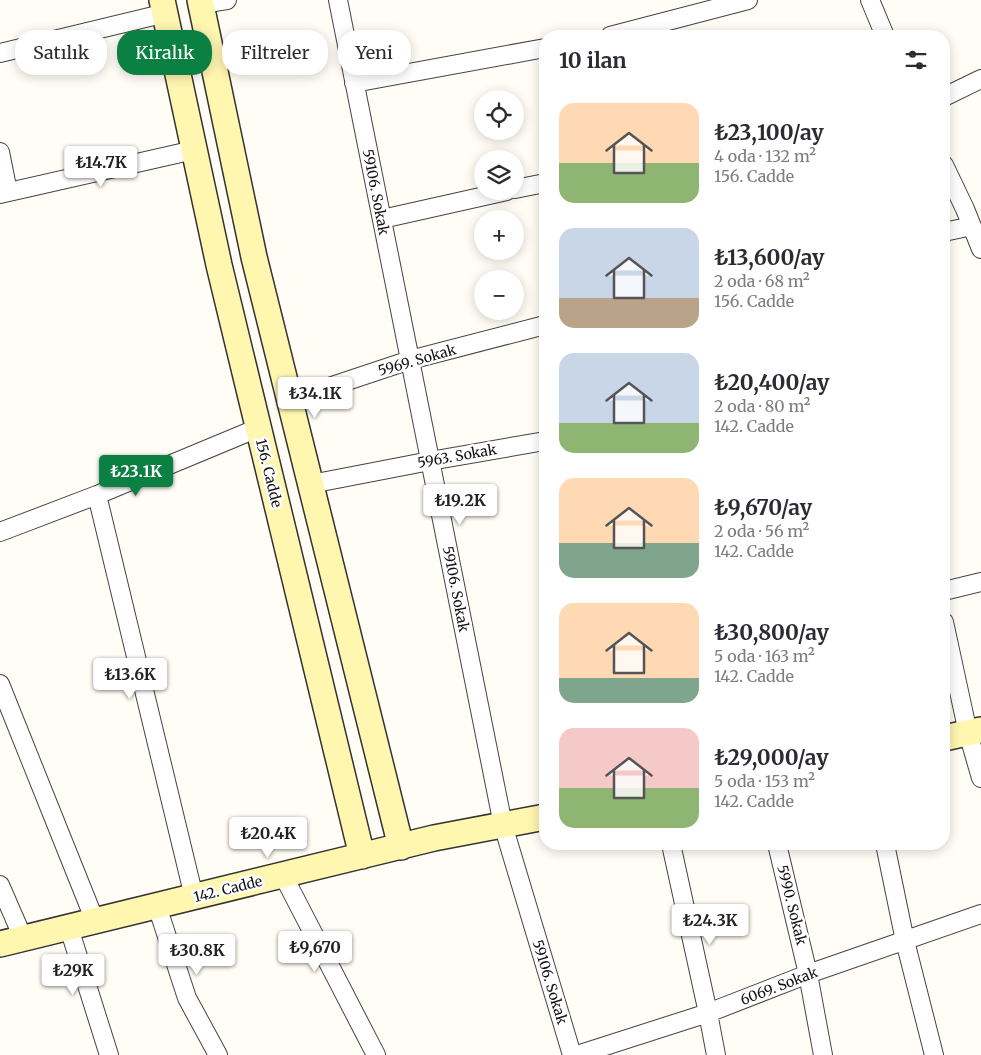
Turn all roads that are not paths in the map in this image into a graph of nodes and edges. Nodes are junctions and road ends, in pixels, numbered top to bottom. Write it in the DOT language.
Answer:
graph roads {
  1 [pos="227,0"];
  2 [pos="338,0"];
  3 [pos="748,0"];
  4 [pos="870,0"];
  5 [pos="200,2"];
  6 [pos="164,6"];
  7 [pos="633,30"];
  8 [pos="882,30"];
  9 [pos="539,49"];
  10 [pos="0,53"];
  11 [pos="981,79"];
  12 [pos="354,83"];
  13 [pos="950,94"];
  14 [pos="194,150"];
  15 [pos="0,152"];
  16 [pos="950,178"];
  17 [pos="539,184"];
  18 [pos="524,188"];
  19 [pos="4,193"];
  20 [pos="474,199"];
  21 [pos="382,220"];
  22 [pos="972,226"];
  23 [pos="950,231"];
  24 [pos="981,248"];
  25 [pos="539,327"];
  26 [pos="410,360"];
  27 [pos="290,400"];
  28 [pos="258,428"];
  29 [pos="539,442"];
  30 [pos="430,461"];
  31 [pos="311,484"];
  32 [pos="97,495"];
  33 [pos="0,532"];
  34 [pos="981,582"];
  35 [pos="950,590"];
  36 [pos="950,643"];
  37 [pos="0,684"];
  38 [pos="975,731"];
  39 [pos="950,737"];
  40 [pos="981,778"];
  41 [pos="539,818"];
  42 [pos="503,825"];
  43 [pos="401,847"];
  44 [pos="672,850"];
  45 [pos="778,850"];
  46 [pos="886,850"];
  47 [pos="362,856"];
  48 [pos="283,875"];
  49 [pos="0,885"];
  50 [pos="194,897"];
  51 [pos="157,906"];
  52 [pos="981,914"];
  53 [pos="95,921"];
  54 [pos="69,928"];
  55 [pos="12,941"];
  56 [pos="904,941"];
  57 [pos="808,974"];
  58 [pos="708,1013"];
  59 [pos="108,1055"];
  60 [pos="218,1055"];
  61 [pos="376,1055"];
  62 [pos="572,1055"];
  63 [pos="577,1055"];
  64 [pos="716,1055"];
  65 [pos="822,1055"];
  66 [pos="934,1055"];
  1 -- 5 [label="street"];
  2 -- 12 [label="street, 59106. Sokak"];
  3 -- 7 [label="street"];
  4 -- 8 [label="street"];
  5 -- 27 [label="street"];
  6 -- 10 [label="street"];
  6 -- 14 [label="street, 156. Cadde"];
  9 -- 12 [label="street"];
  11 -- 13 [label="street"];
  12 -- 21 [label="street, 59106. Sokak"];
  14 -- 19 [label="street"];
  14 -- 28 [label="street, 156. Cadde"];
  15 -- 19 [label="street"];
  16 -- 22 [label="street"];
  17 -- 18 [label="street"];
  20 -- 21 [label="street"];
  21 -- 26 [label="street, 59106. Sokak"];
  22 -- 23 [label="street"];
  22 -- 24 [label="street"];
  25 -- 26 [label="street, 5969. Sokak"];
  26 -- 27 [label="street, 5969. Sokak"];
  26 -- 30 [label="street, 59106. Sokak"];
  27 -- 31 [label="street"];
  28 -- 32 [label="street"];
  28 -- 47 [label="street, 156. Cadde"];
  29 -- 30 [label="street, 5963. Sokak"];
  30 -- 31 [label="street, 5963. Sokak"];
  30 -- 42 [label="street, 59106. Sokak"];
  31 -- 43 [label="street"];
  32 -- 33 [label="street"];
  32 -- 50 [label="street"];
  34 -- 35 [label="street"];
  36 -- 38 [label="street"];
  37 -- 53 [label="street"];
  38 -- 39 [label="street"];
  38 -- 40 [label="street"];
  41 -- 42 [label="street, 142. Cadde"];
  42 -- 43 [label="street, 142. Cadde"];
  42 -- 62 [label="street, 59106. Sokak"];
  43 -- 47 [label="street, 142. Cadde"];
  44 -- 58 [label="street"];
  45 -- 57 [label="street, 5990. Sokak"];
  46 -- 56 [label="street"];
  47 -- 48 [label="street, 142. Cadde"];
  48 -- 50 [label="street, 142. Cadde"];
  48 -- 61 [label="street"];
  49 -- 55 [label="street"];
  50 -- 51 [label="street, 142. Cadde"];
  51 -- 53 [label="street, 142. Cadde"];
  51 -- 60 [label="street"];
  52 -- 56 [label="street, 6069. Sokak"];
  53 -- 54 [label="street, 142. Cadde"];
  54 -- 55 [label="street, 142. Cadde"];
  54 -- 59 [label="street"];
  56 -- 57 [label="street, 6069. Sokak"];
  56 -- 66 [label="street"];
  57 -- 58 [label="street, 6069. Sokak"];
  57 -- 65 [label="street, 5990. Sokak"];
  58 -- 63 [label="street, 6069. Sokak"];
  58 -- 64 [label="street"];
}
